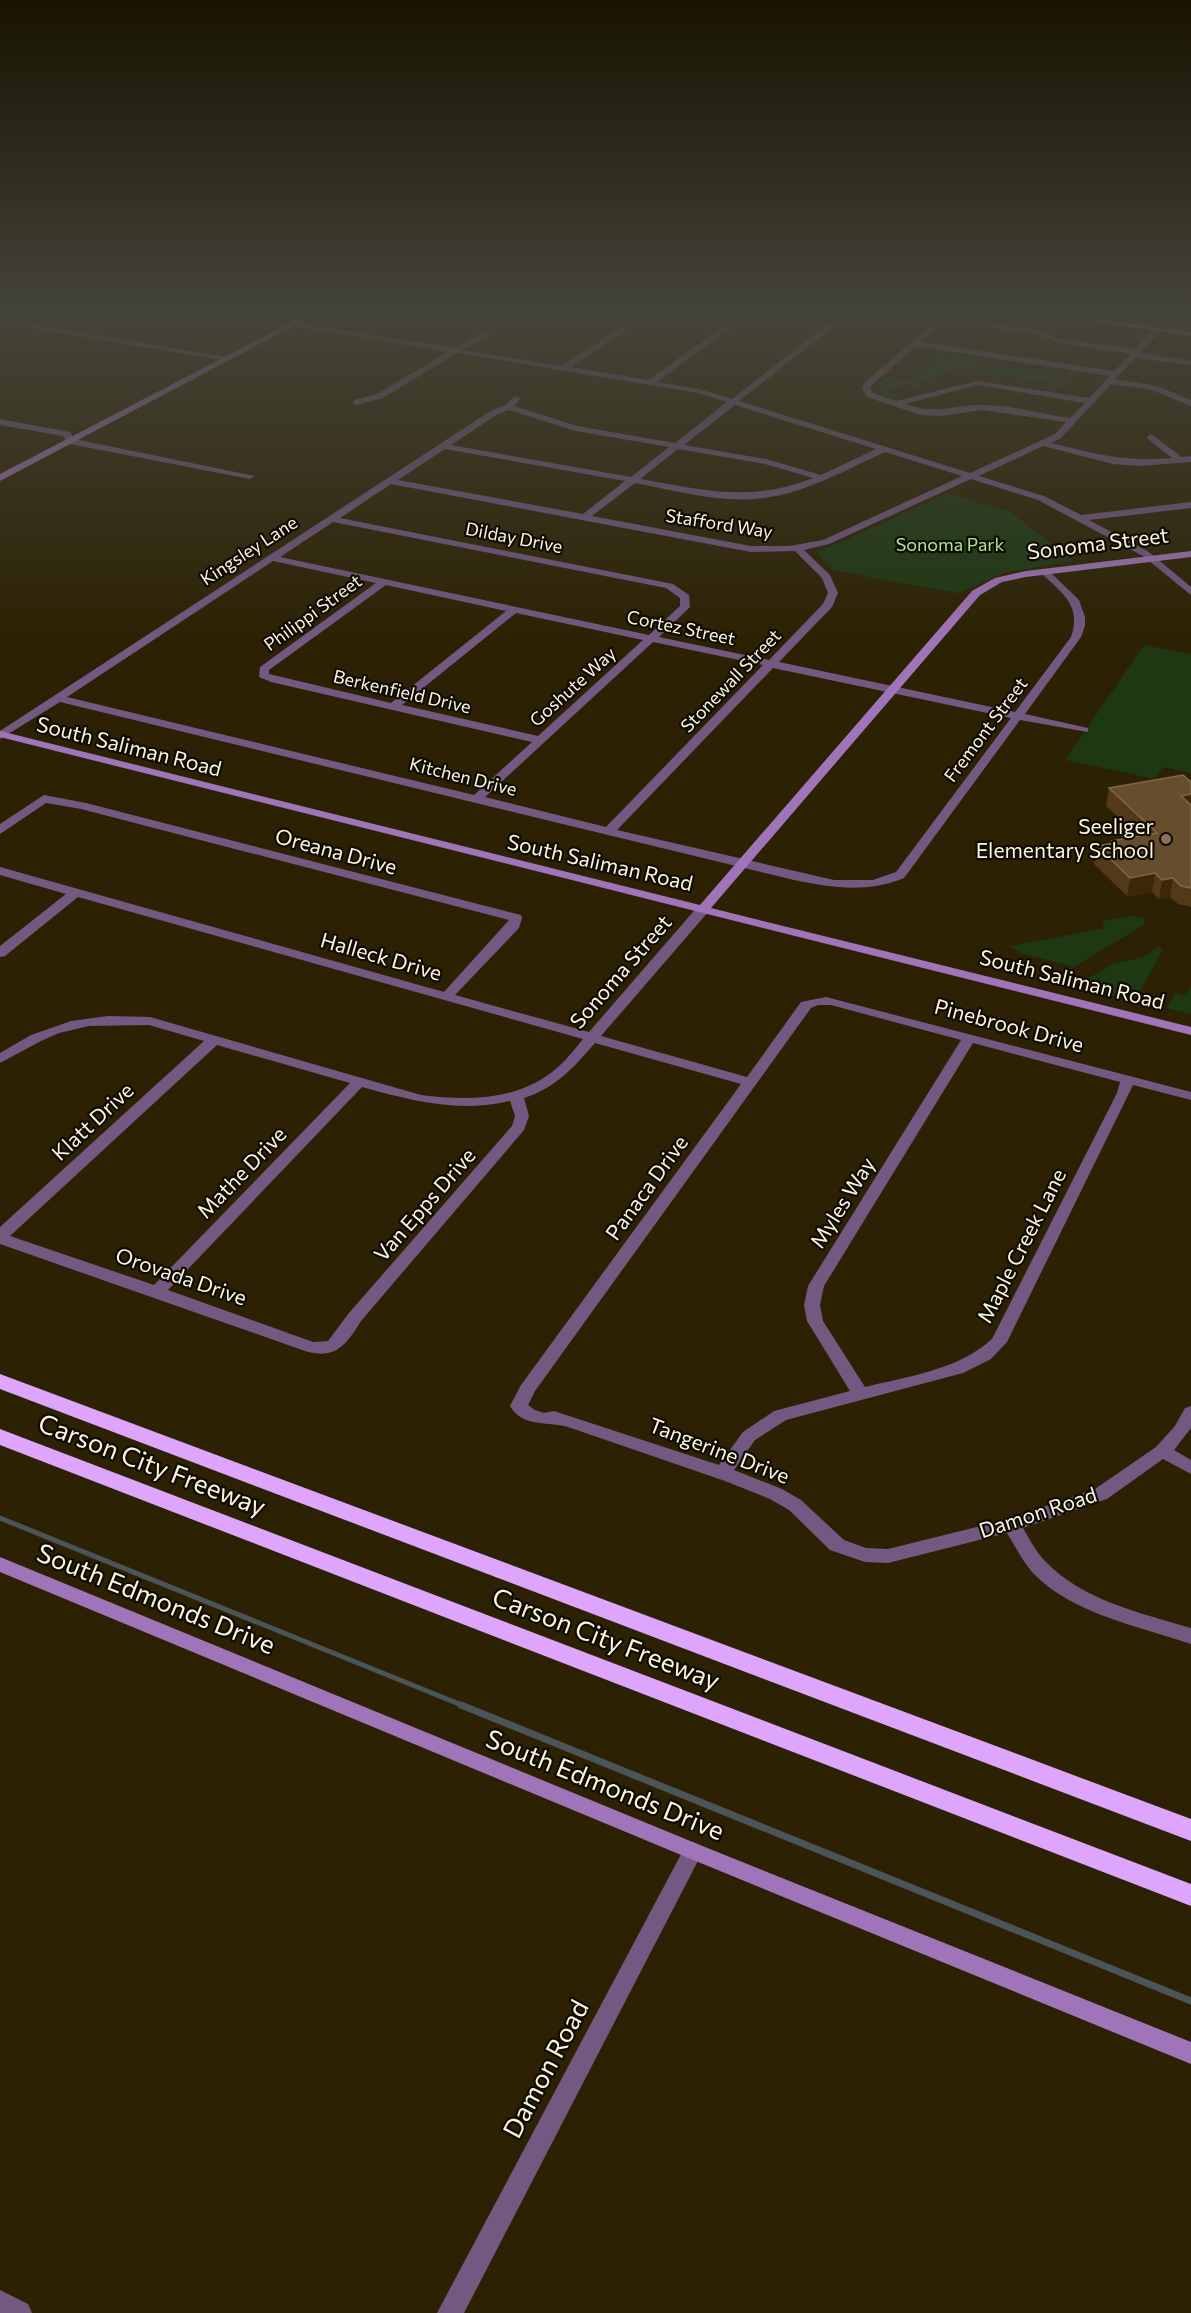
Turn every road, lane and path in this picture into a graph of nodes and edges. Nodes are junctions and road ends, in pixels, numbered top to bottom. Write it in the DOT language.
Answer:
graph roads {
  1 [pos="15,425"];
  2 [pos="101,425"];
  3 [pos="476,425"];
  4 [pos="566,425"];
  5 [pos="703,425"];
  6 [pos="807,425"];
  7 [pos="1069,425"];
  8 [pos="1150,437"];
  9 [pos="70,441"];
  10 [pos="1042,443"];
  11 [pos="677,445"];
  12 [pos="444,446"];
  13 [pos="884,449"];
  14 [pos="1191,459"];
  15 [pos="1180,460"];
  16 [pos="250,476"];
  17 [pos="971,476"];
  18 [pos="819,477"];
  19 [pos="0,478"];
  20 [pos="632,480"];
  21 [pos="390,481"];
  22 [pos="1191,505"];
  23 [pos="584,518"];
  24 [pos="1081,518"];
  25 [pos="332,519"];
  26 [pos="798,549"];
  27 [pos="1191,554"];
  28 [pos="271,558"];
  29 [pos="1152,559"];
  30 [pos="1044,571"];
  31 [pos="384,582"];
  32 [pos="1191,592"];
  33 [pos="685,597"];
  34 [pos="515,609"];
  35 [pos="651,638"];
  36 [pos="770,664"];
  37 [pos="262,671"];
  38 [pos="891,690"];
  39 [pos="58,698"];
  40 [pos="393,707"];
  41 [pos="1017,716"];
  42 [pos="1084,730"];
  43 [pos="1,735"];
  44 [pos="539,740"];
  45 [pos="476,798"];
  46 [pos="0,830"];
  47 [pos="609,831"];
  48 [pos="742,863"];
  49 [pos="0,871"];
  50 [pos="860,887"];
  51 [pos="75,893"];
  52 [pos="704,908"];
  53 [pos="0,953"];
  54 [pos="446,997"];
  55 [pos="816,1000"];
  56 [pos="1191,1030"];
  57 [pos="593,1038"];
  58 [pos="969,1038"];
  59 [pos="215,1039"];
  60 [pos="0,1059"];
  61 [pos="1128,1079"];
  62 [pos="359,1082"];
  63 [pos="750,1082"];
  64 [pos="516,1095"];
  65 [pos="1191,1096"];
  66 [pos="0,1237"];
  67 [pos="156,1293"];
  68 [pos="344,1337"];
  69 [pos="0,1381"];
  70 [pos="861,1394"];
  71 [pos="519,1406"];
  72 [pos="1191,1412"];
  73 [pos="0,1437"];
  74 [pos="1161,1451"];
  75 [pos="1191,1468"];
  76 [pos="723,1473"];
  77 [pos="1011,1525"];
  78 [pos="927,1546"];
  79 [pos="0,1564"];
  80 [pos="1191,1636"];
  81 [pos="1191,1830"];
  82 [pos="693,1851"];
  83 [pos="1191,1895"];
  84 [pos="1191,2054"];
  85 [pos="0,2303"];
  86 [pos="19,2313"];
  87 [pos="450,2313"];
  1 -- 9 [label="street"];
  2 -- 9 [label="street"];
  3 -- 12 [label="street, Kingsley Lane"];
  4 -- 11 [label="street"];
  5 -- 11 [label="street"];
  6 -- 13 [label="street"];
  7 -- 10 [label="street, Stafford Way"];
  8 -- 15 [label="street"];
  9 -- 16 [label="street"];
  9 -- 19 [label="street"];
  10 -- 15 [label="street"];
  10 -- 17 [label="street, Stafford Way"];
  11 -- 18 [label="street"];
  11 -- 20 [label="street"];
  12 -- 20 [label="street"];
  12 -- 21 [label="street, Kingsley Lane"];
  13 -- 17 [label="street"];
  13 -- 18 [label="street"];
  14 -- 15 [label="street"];
  17 -- 24 [label="street"];
  17 -- 26 [label="street, Stafford Way"];
  18 -- 20 [label="street"];
  20 -- 23 [label="street"];
  21 -- 23 [label="street, Stafford Way"];
  21 -- 25 [label="street, Kingsley Lane"];
  22 -- 24 [label="street"];
  23 -- 26 [label="street, Stafford Way"];
  24 -- 29 [label="street"];
  25 -- 28 [label="street, Kingsley Lane"];
  25 -- 33 [label="street, Dilday Drive"];
  26 -- 36 [label="street, Stonewall Street"];
  27 -- 29 [label="street, Sonoma Street"];
  28 -- 31 [label="street, Cortez Street"];
  28 -- 39 [label="street, Kingsley Lane"];
  29 -- 30 [label="street, Sonoma Street"];
  29 -- 32 [label="street"];
  30 -- 38 [label="street, Sonoma Street"];
  30 -- 41 [label="street, Fremont Street"];
  31 -- 34 [label="street, Cortez Street"];
  31 -- 37 [label="street, Philippi Street"];
  33 -- 35 [label="street, Goshute Way"];
  34 -- 35 [label="street, Cortez Street"];
  34 -- 40 [label="street"];
  35 -- 36 [label="street, Cortez Street"];
  35 -- 44 [label="street, Goshute Way"];
  36 -- 38 [label="street, Cortez Street"];
  36 -- 47 [label="street, Stonewall Street"];
  37 -- 40 [label="street, Berkenfield Drive"];
  38 -- 41 [label="street, Cortez Street"];
  38 -- 48 [label="street, Sonoma Street"];
  39 -- 43 [label="street, Kingsley Lane"];
  39 -- 45 [label="street, Kitchen Drive"];
  40 -- 44 [label="street, Berkenfield Drive"];
  41 -- 42 [label="street, Cortez Street"];
  41 -- 50 [label="street, Fremont Street"];
  43 -- 52 [label="street, South Saliman Road"];
  44 -- 45 [label="street, Goshute Way"];
  45 -- 47 [label="street, Kitchen Drive"];
  46 -- 54 [label="street, Oreana Drive"];
  47 -- 48 [label="street, Kitchen Drive"];
  48 -- 50 [label="street, Kitchen Drive"];
  48 -- 52 [label="street, Sonoma Street"];
  49 -- 51 [label="street, Halleck Drive"];
  51 -- 53 [label="street"];
  51 -- 54 [label="street, Halleck Drive"];
  52 -- 56 [label="street, South Saliman Road"];
  52 -- 57 [label="street, Sonoma Street"];
  54 -- 57 [label="street, Halleck Drive"];
  55 -- 58 [label="street, Pinebrook Drive"];
  55 -- 63 [label="street, Panaca Drive"];
  57 -- 63 [label="street, Halleck Drive"];
  57 -- 64 [label="street, Sonoma Street"];
  58 -- 61 [label="street, Pinebrook Drive"];
  58 -- 70 [label="street, Myles Way"];
  59 -- 60 [label="street, Sonoma Street"];
  59 -- 62 [label="street, Sonoma Street"];
  59 -- 66 [label="street, Klatt Drive"];
  61 -- 65 [label="street, Pinebrook Drive"];
  61 -- 70 [label="street, Maple Creek Lane"];
  62 -- 64 [label="street, Sonoma Street"];
  62 -- 67 [label="street, Mathe Drive"];
  63 -- 71 [label="street, Panaca Drive"];
  64 -- 68 [label="street, Van Epps Drive"];
  66 -- 67 [label="street, Orovada Drive"];
  67 -- 68 [label="street, Orovada Drive"];
  69 -- 81 [label="highway, Carson City Freeway"];
  70 -- 76 [label="street, Maple Creek Lane"];
  71 -- 76 [label="street, Tangerine Drive"];
  72 -- 74 [label="street, Damon Road"];
  73 -- 83 [label="highway, Carson City Freeway"];
  74 -- 75 [label="street"];
  74 -- 77 [label="street, Damon Road"];
  76 -- 78 [label="street, Tangerine Drive"];
  77 -- 78 [label="street, Damon Road"];
  77 -- 80 [label="street"];
  79 -- 82 [label="street, South Edmonds Drive"];
  82 -- 84 [label="street, South Edmonds Drive"];
  82 -- 87 [label="street, Damon Road"];
  85 -- 86 [label="street"];
}
